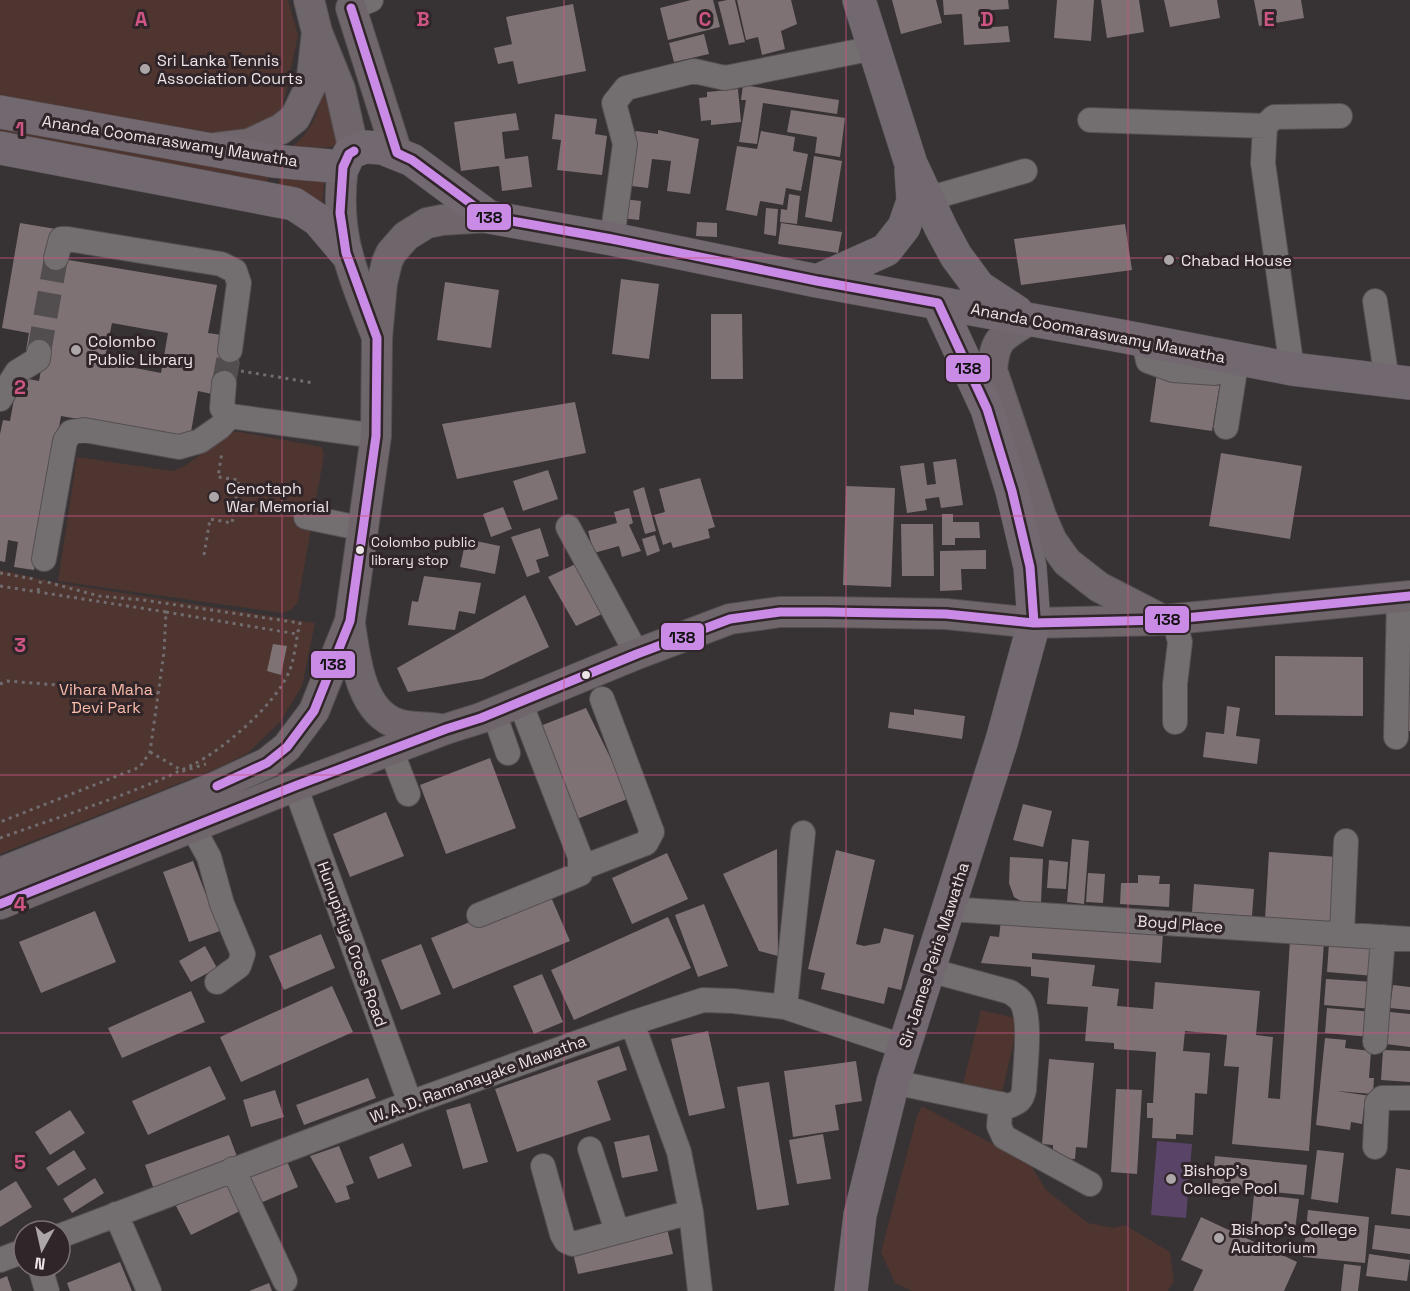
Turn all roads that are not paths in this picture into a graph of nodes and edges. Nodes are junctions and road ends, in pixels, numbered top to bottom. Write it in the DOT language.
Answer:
graph roads {
  1 [pos="309,0"];
  2 [pos="859,0"];
  3 [pos="356,3"];
  4 [pos="317,32"];
  5 [pos="874,48"];
  6 [pos="0,112"];
  7 [pos="1340,116"];
  8 [pos="1090,120"];
  9 [pos="1265,126"];
  10 [pos="0,148"];
  11 [pos="201,149"];
  12 [pos="397,153"];
  13 [pos="354,155"];
  14 [pos="911,164"];
  15 [pos="1025,171"];
  16 [pos="927,199"];
  17 [pos="489,217"];
  18 [pos="612,239"];
  19 [pos="346,253"];
  20 [pos="56,258"];
  21 [pos="817,281"];
  22 [pos="1376,301"];
  23 [pos="938,303"];
  24 [pos="1029,320"];
  25 [pos="377,338"];
  26 [pos="39,352"];
  27 [pos="1231,358"];
  28 [pos="1292,369"];
  29 [pos="1398,382"];
  30 [pos="0,399"];
  31 [pos="230,416"];
  32 [pos="1226,427"];
  33 [pos="376,436"];
  34 [pos="306,517"];
  35 [pos="568,527"];
  36 [pos="364,529"];
  37 [pos="44,559"];
  38 [pos="1404,597"];
  39 [pos="1169,620"];
  40 [pos="350,621"];
  41 [pos="1034,623"];
  42 [pos="637,654"];
  43 [pos="602,699"];
  44 [pos="507,707"];
  45 [pos="1175,722"];
  46 [pos="446,729"];
  47 [pos="1396,736"];
  48 [pos="391,750"];
  49 [pos="508,753"];
  50 [pos="295,786"];
  51 [pos="408,794"];
  52 [pos="193,828"];
  53 [pos="803,833"];
  54 [pos="1346,841"];
  55 [pos="581,868"];
  56 [pos="0,873"];
  57 [pos="0,904"];
  58 [pos="949,909"];
  59 [pos="479,915"];
  60 [pos="1342,934"];
  61 [pos="1383,937"];
  62 [pos="1410,939"];
  63 [pos="929,970"];
  64 [pos="217,982"];
  65 [pos="785,1007"];
  66 [pos="632,1023"];
  67 [pos="1375,1042"];
  68 [pos="905,1047"];
  69 [pos="893,1082"];
  70 [pos="1410,1098"];
  71 [pos="410,1103"];
  72 [pos="1001,1104"];
  73 [pos="1375,1147"];
  74 [pos="590,1149"];
  75 [pos="543,1166"];
  76 [pos="233,1169"];
  77 [pos="1090,1184"];
  78 [pos="691,1212"];
  79 [pos="116,1214"];
  80 [pos="72,1231"];
  81 [pos="616,1231"];
  82 [pos="285,1281"];
  83 [pos="148,1291"];
  84 [pos="700,1291"];
  85 [pos="851,1291"];
  1 -- 4 [label="main road"];
  2 -- 5 [label="highway"];
  3 -- 12 [label="main road"];
  3 -- 13 [label="main road"];
  4 -- 11 [label="main road"];
  4 -- 13 [label="main road"];
  5 -- 14 [label="highway"];
  5 -- 18 [label="street"];
  6 -- 11 [label="highway, Ananda Coomaraswamy Mawatha"];
  7 -- 9 [label="street"];
  8 -- 9 [label="street"];
  9 -- 28 [label="street"];
  10 -- 19 [label="highway, Ananda Coomaraswamy Mawatha"];
  11 -- 13 [label="highway, Ananda Coomaraswamy Mawatha"];
  12 -- 13 [label="highway, Ananda Coomaraswamy Mawatha"];
  12 -- 17 [label="highway, Ananda Coomaraswamy Mawatha"];
  13 -- 19 [label="main road"];
  14 -- 16 [label="highway"];
  14 -- 21 [label="highway"];
  15 -- 16 [label="street"];
  16 -- 24 [label="highway"];
  17 -- 18 [label="highway, Ananda Coomaraswamy Mawatha"];
  17 -- 25 [label="main road"];
  18 -- 21 [label="highway, Ananda Coomaraswamy Mawatha"];
  19 -- 25 [label="main road"];
  20 -- 31 [label="street"];
  21 -- 23 [label="highway, Ananda Coomaraswamy Mawatha"];
  22 -- 29 [label="street"];
  23 -- 24 [label="highway, Ananda Coomaraswamy Mawatha"];
  23 -- 41 [label="highway, Sir James Peiris Mawatha"];
  24 -- 27 [label="highway, Ananda Coomaraswamy Mawatha"];
  24 -- 39 [label="main road"];
  25 -- 33 [label="main road"];
  26 -- 30 [label="street"];
  27 -- 28 [label="highway, Ananda Coomaraswamy Mawatha"];
  27 -- 32 [label="street"];
  28 -- 29 [label="highway, Ananda Coomaraswamy Mawatha"];
  31 -- 33 [label="street"];
  31 -- 37 [label="street"];
  33 -- 36 [label="main road"];
  34 -- 36 [label="street"];
  35 -- 42 [label="street"];
  36 -- 40 [label="main road"];
  38 -- 39 [label="main road"];
  38 -- 47 [label="street"];
  39 -- 41 [label="main road"];
  39 -- 45 [label="street"];
  40 -- 46 [label="main road"];
  40 -- 56 [label="main road"];
  41 -- 42 [label="main road"];
  41 -- 58 [label="highway, Sir James Peiris Mawatha"];
  42 -- 44 [label="main road"];
  43 -- 55 [label="street"];
  44 -- 46 [label="main road"];
  44 -- 49 [label="street"];
  44 -- 55 [label="street"];
  46 -- 48 [label="main road"];
  48 -- 50 [label="main road"];
  48 -- 51 [label="street"];
  50 -- 52 [label="main road"];
  50 -- 71 [label="street, Hunupitiya Cross Road"];
  52 -- 57 [label="main road"];
  52 -- 64 [label="street"];
  53 -- 65 [label="street"];
  54 -- 60 [label="street"];
  55 -- 59 [label="street"];
  58 -- 60 [label="street, Boyd Place"];
  58 -- 63 [label="highway, Sir James Peiris Mawatha"];
  60 -- 61 [label="street, Boyd Place"];
  61 -- 62 [label="street, Boyd Place"];
  61 -- 67 [label="street"];
  63 -- 68 [label="highway, Sir James Peiris Mawatha"];
  63 -- 72 [label="street"];
  65 -- 66 [label="street, W. A. D. Ramanayake Mawatha"];
  65 -- 68 [label="street, W. A. D. Ramanayake Mawatha"];
  66 -- 71 [label="street, W. A. D. Ramanayake Mawatha"];
  66 -- 78 [label="street"];
  68 -- 69 [label="highway, Sir James Peiris Mawatha"];
  69 -- 72 [label="street"];
  69 -- 85 [label="highway, Sir James Peiris Mawatha"];
  70 -- 73 [label="street"];
  71 -- 76 [label="street, W. A. D. Ramanayake Mawatha"];
  72 -- 77 [label="street"];
  74 -- 81 [label="street"];
  75 -- 81 [label="street"];
  76 -- 79 [label="street, W. A. D. Ramanayake Mawatha"];
  76 -- 82 [label="street"];
  78 -- 81 [label="street"];
  78 -- 84 [label="street"];
  79 -- 80 [label="street, W. A. D. Ramanayake Mawatha"];
  79 -- 83 [label="street"];
}
